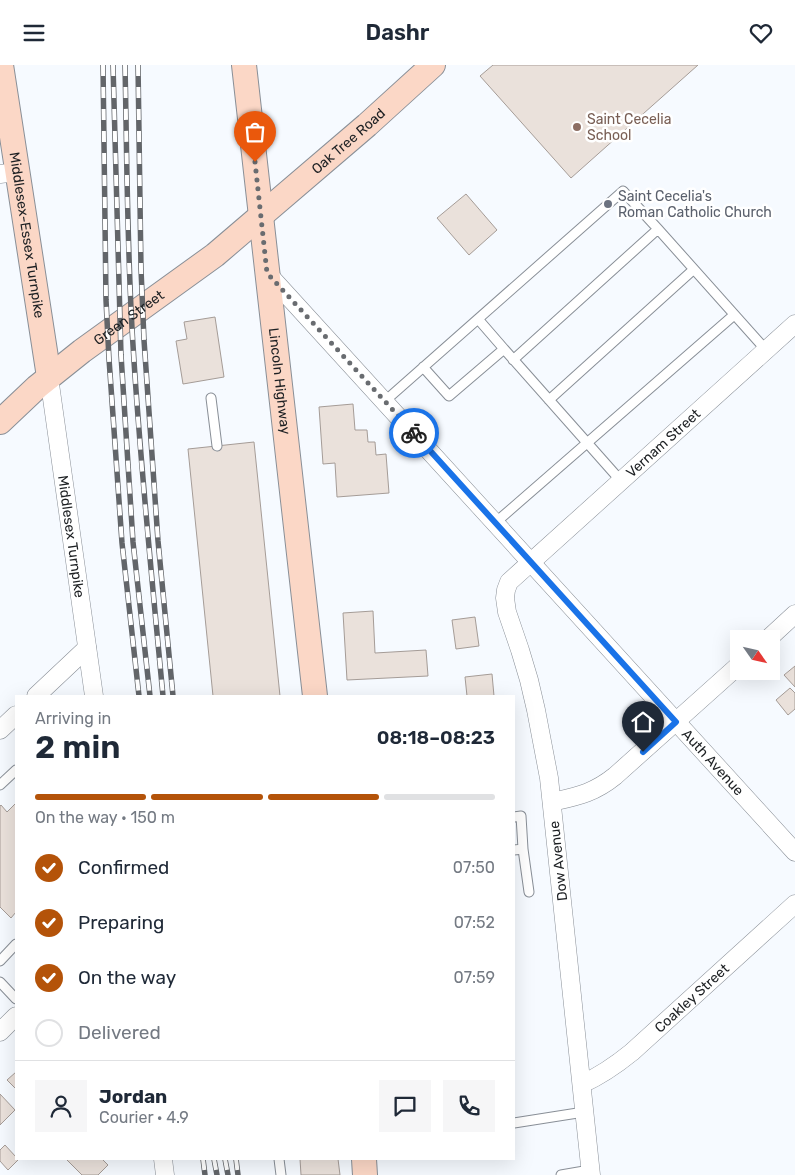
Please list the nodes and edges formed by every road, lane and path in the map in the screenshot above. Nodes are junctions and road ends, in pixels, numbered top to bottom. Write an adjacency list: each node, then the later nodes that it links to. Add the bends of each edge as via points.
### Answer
1 (1, 65): 4 (street, Middlesex-Essex Turnpike)
2 (244, 65): 5 (street, Lincoln Highway)
3 (433, 65): 5 (street, Oak Tree Road)
4 (8, 173): 16 (street, Middlesex-Essex Turnpike)
5 (261, 216): 8 (street, Lincoln Highway); 16 (street, Green Street, via 215,255)
6 (658, 229): 7 (lane); 10 (lane, via 623,191); 14 (lane)
7 (693, 270): 9 (lane); 18 (lane)
8 (267, 273): 19 (street, Auth Avenue); 32 (street, Lincoln Highway)
9 (734, 315): 13 (lane); 21 (lane)
10 (478, 319): 12 (lane); 15 (lane)
11 (795, 324): 13 (street, Vernam Street)
12 (504, 349): 14 (lane); 15 (lane, via 449,396)
13 (766, 350): 23 (street, Vernam Street)
14 (513, 360): 18 (lane)
15 (423, 367): 19 (lane)
16 (48, 377): 20 (street, Green Street); 28 (street, Middlesex Turnpike)
17 (211, 398): 22 (lane)
18 (549, 400): 21 (lane)
19 (385, 401): 24 (street, Auth Avenue)
20 (0, 422)
21 (587, 443): 23 (lane); 24 (lane)
22 (216, 446)
23 (621, 481): 25 (street, Vernam Street)
24 (495, 523): 25 (street, Auth Avenue)
25 (531, 562): 34 (street, Auth Avenue); 38 (street, Dow Avenue, via 509,582 505,597 535,703)
26 (795, 614): 27 (street)
27 (778, 630)
28 (87, 647): 30 (street); 31 (street, Middlesex Turnpike)
29 (730, 673): 34 (street)
30 (37, 695)
31 (94, 695)
32 (315, 695)
33 (15, 716): 35 (street)
34 (676, 722): 38 (street, via 603,786); 42 (street, Auth Avenue)
35 (0, 730)
36 (15, 771): 37 (lane)
37 (0, 785)
38 (552, 802): 51 (street, Dow Avenue)
39 (515, 817): 40 (lane, via 521,817)
40 (524, 849): 41 (lane); 43 (lane)
41 (515, 850)
42 (795, 853)
43 (528, 891)
44 (795, 904): 51 (street, Coakley Street, via 625,1057 608,1071)
45 (15, 945): 46 (lane)
46 (0, 961)
47 (0, 982): 48 (lane)
48 (15, 998)
49 (15, 1017): 50 (street)
50 (0, 1032)
51 (582, 1084): 52 (street, Dow Avenue)
52 (584, 1112): 53 (lane); 56 (street, Dow Avenue)
53 (515, 1123)
54 (279, 1160): 57 (lane)
55 (364, 1160): 58 (street)
56 (590, 1173): 59 (lane)
57 (281, 1175)
58 (366, 1175)
59 (561, 1175)

